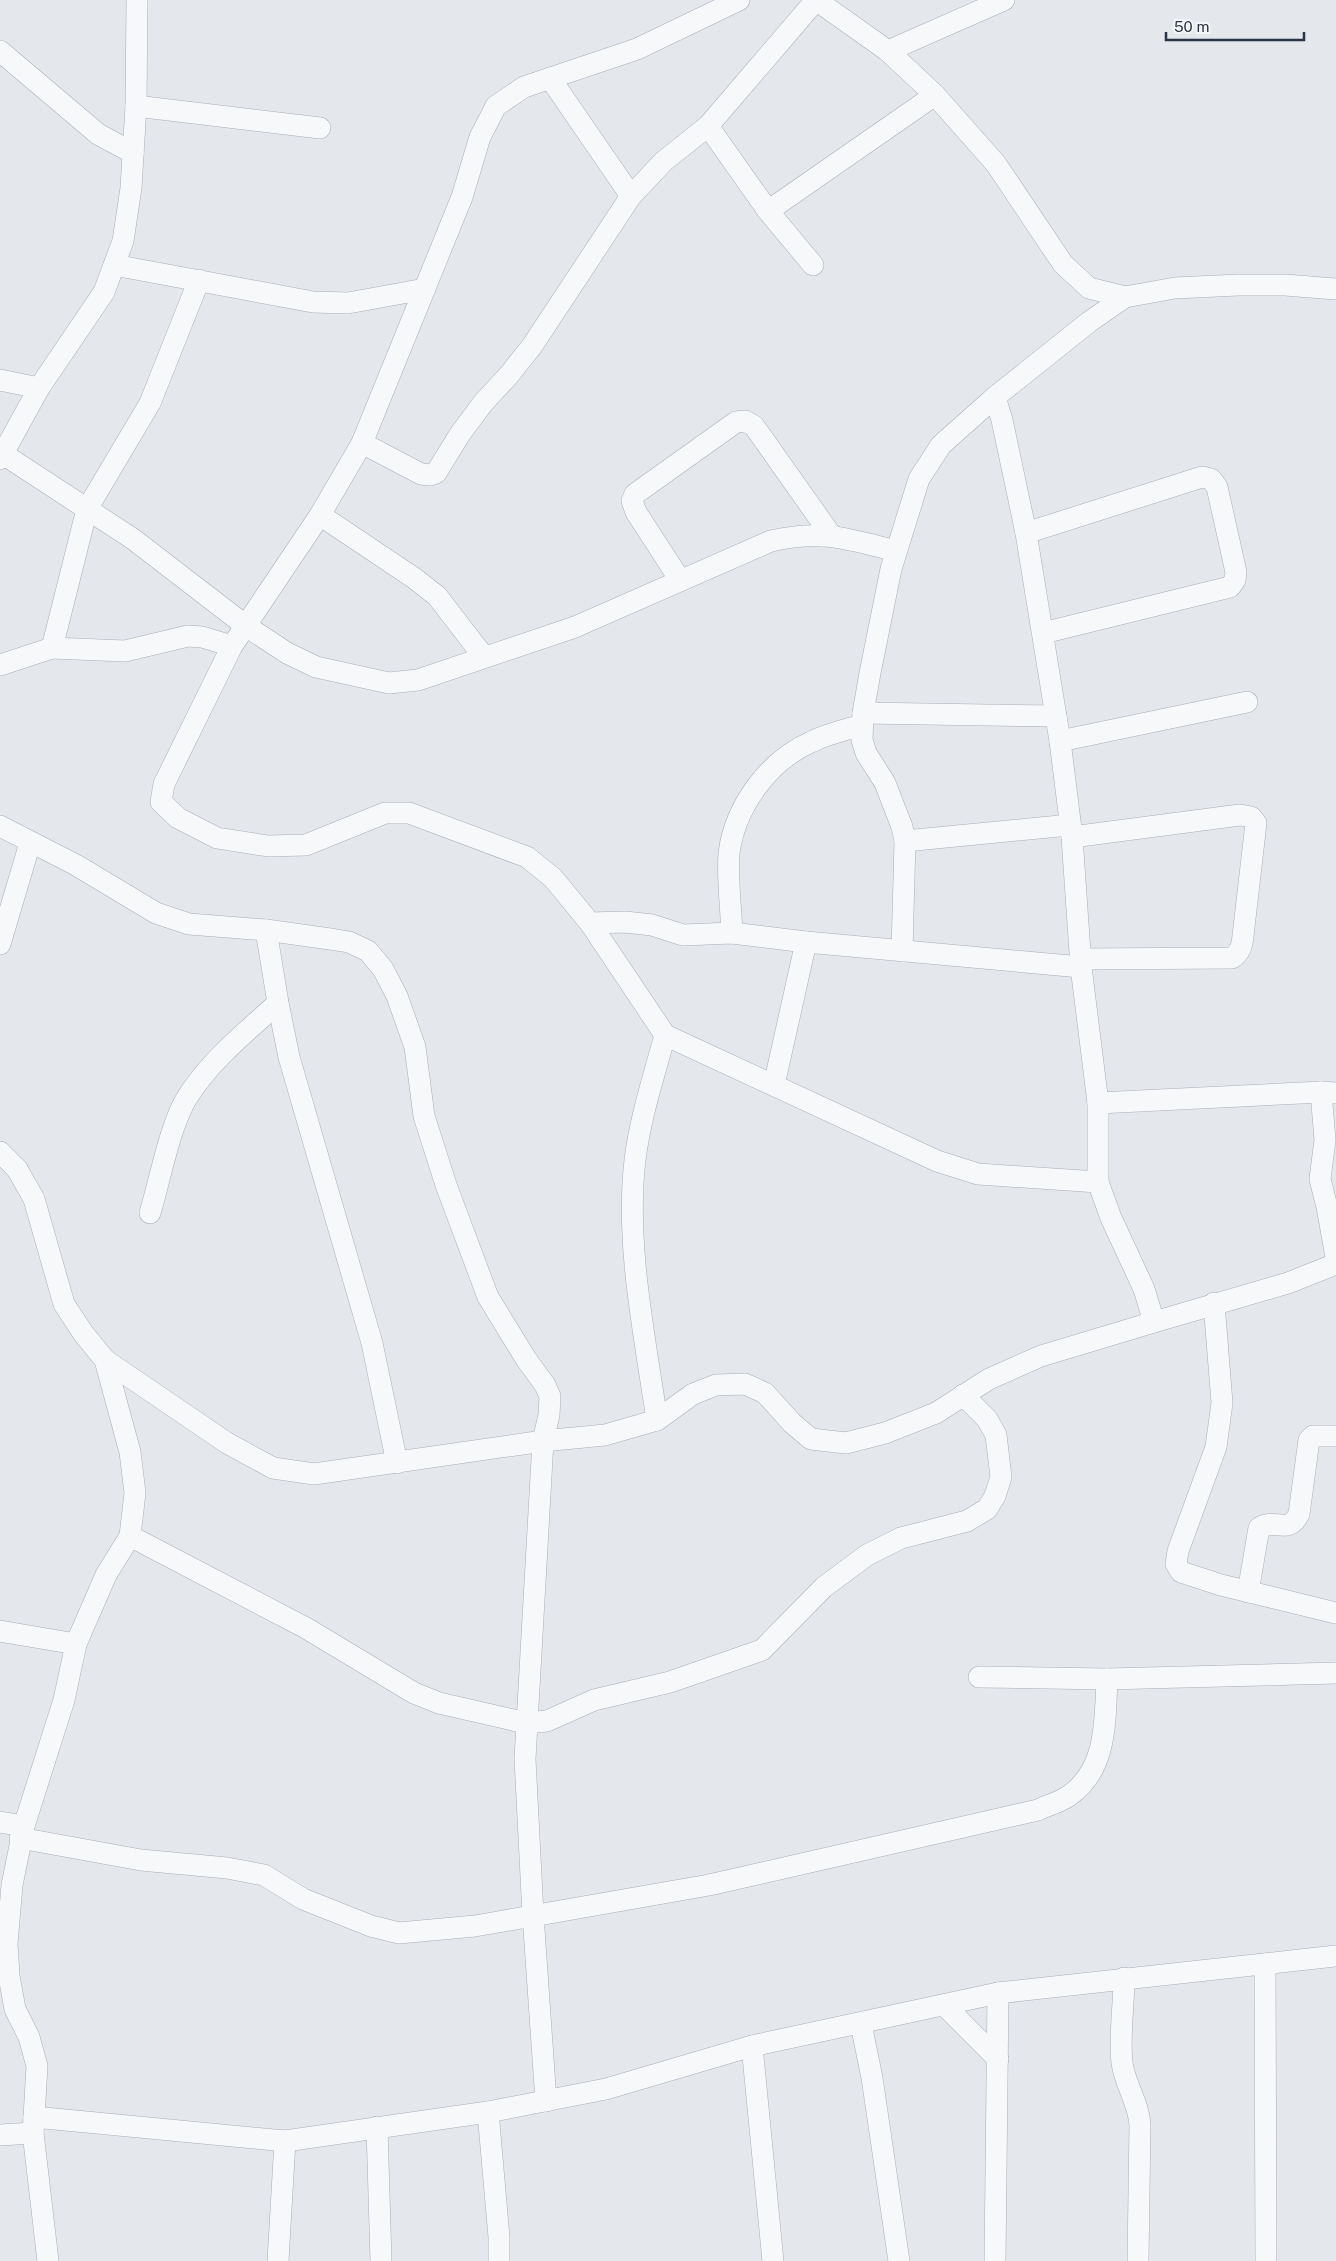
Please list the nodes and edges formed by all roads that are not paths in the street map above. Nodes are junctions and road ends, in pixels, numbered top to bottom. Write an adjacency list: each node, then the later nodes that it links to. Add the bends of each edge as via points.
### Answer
1 (137, 0): 9 (street)
2 (739, 0): 7 (street, via 637,49)
3 (816, 0): 6 (street); 10 (street)
4 (1004, 0): 6 (street)
5 (0, 51): 12 (street, via 98,134)
6 (888, 51): 8 (street)
7 (550, 78): 13 (street); 18 (street, via 524,87 496,106 480,137 462,197)
8 (935, 95): 14 (street); 20 (street, via 996,164 1063,264 1089,288)
9 (136, 106): 11 (street); 12 (street)
10 (708, 126): 13 (street, via 664,161); 14 (street)
11 (320, 128)
12 (133, 153): 15 (street, via 123,242)
13 (631, 196): 24 (street, via 532,346 483,403 436,473 421,474)
14 (768, 211): 16 (street)
15 (114, 264): 17 (street); 22 (street, via 104,292)
16 (813, 265)
17 (199, 280): 18 (street, via 313,302 348,303); 26 (street, via 150,403)
18 (424, 289): 24 (street)
19 (1336, 289): 20 (street, via 1238,285 1175,288)
20 (1124, 297): 23 (street)
21 (0, 380): 22 (street)
22 (39, 388): 25 (street)
23 (995, 397): 28 (street); 30 (street, via 941,445 919,479)
24 (362, 443): 27 (street)
25 (1, 456): 26 (street)
26 (87, 509): 32 (street, via 133,539); 35 (street)
27 (320, 515): 32 (street); 36 (street, via 437,596)
28 (1026, 533): 33 (street); 33 (street, via 1202,477 1211,479 1217,487 1236,572 1230,587)
29 (831, 535): 30 (street); 31 (street, via 795,535 771,541); 31 (street, via 754,426 745,421 736,422 635,494 632,501)
30 (896, 552): 40 (street)
31 (680, 580): 36 (street, via 575,627)
32 (246, 626): 34 (street); 36 (street, via 287,653 316,667 389,683 418,680)
33 (1044, 633): 39 (street)
34 (232, 646): 35 (street, via 188,636 125,651); 46 (street, via 164,784 161,802 178,818 217,838 268,846 306,845 385,813 409,813 527,857 554,878)
35 (52, 648): 37 (street)
36 (484, 657)
37 (0, 666)
38 (1247, 702): 41 (street)
39 (1056, 716): 40 (street); 41 (street)
40 (862, 719): 44 (street, via 866,753 885,783); 48 (street, via 809,742 778,766 750,795 736,822 729,854)
41 (1060, 741): 43 (street)
42 (0, 826): 45 (street)
43 (1071, 831): 44 (street); 52 (street); 52 (street, via 1240,815 1251,817 1256,823 1243,936 1238,954 1232,958)
44 (905, 841): 51 (street)
45 (30, 843): 47 (street, via 76,865 156,913 189,924); 50 (street)
46 (590, 923): 48 (street, via 652,925 683,935); 54 (street)
47 (266, 930): 53 (street); 69 (street, via 349,942 368,951 383,969 397,996 415,1047 424,1116 488,1298 550,1396)
48 (732, 933): 49 (street)
49 (806, 942): 51 (street); 55 (street)
50 (0, 944)
51 (902, 951): 52 (street)
52 (1080, 963): 57 (street)
53 (278, 1003): 60 (street, via 208,1069 187,1097); 70 (street, via 292,1066 372,1343)
54 (665, 1035): 55 (street); 67 (street, via 639,1131 633,1221)
55 (774, 1085): 59 (street, via 937,1161 978,1174)
56 (1328, 1093): 57 (street); 61 (street, via 1320,1179)
57 (1098, 1104): 59 (street)
58 (0, 1152): 65 (street, via 17,1170 34,1199 64,1304 82,1333)
59 (1098, 1182): 64 (street, via 1144,1289)
60 (150, 1213)
61 (1336, 1257)
62 (1336, 1264): 63 (street, via 1288,1284)
63 (1214, 1303): 64 (street); 72 (street, via 1222,1403 1216,1446 1176,1564 1181,1572)
64 (1154, 1322): 66 (street, via 1041,1356 990,1379)
65 (105, 1360): 70 (street, via 227,1443 273,1468 314,1474); 71 (street, via 130,1452 135,1492)
66 (963, 1396): 67 (street, via 936,1413 885,1433 846,1443 811,1439 765,1393 745,1384 716,1385 694,1394); 79 (street, via 987,1419 996,1435 1001,1477 987,1509 967,1521 901,1538 867,1555 824,1587 762,1650 670,1682 594,1700 547,1721)
67 (657, 1420): 69 (street, via 605,1435)
68 (1336, 1436): 72 (street, via 1313,1436 1308,1440 1299,1514 1289,1526 1263,1525 1259,1528)
69 (543, 1441): 70 (street); 79 (street)
70 (397, 1463)
71 (130, 1536): 75 (street, via 106,1575); 79 (street, via 306,1628 414,1693 438,1703)
72 (1248, 1592): 73 (street)
73 (1336, 1613)
74 (0, 1631): 75 (street)
75 (76, 1644): 81 (street, via 64,1700)
76 (1336, 1673): 78 (street)
77 (979, 1677): 78 (street)
78 (1107, 1679): 82 (street, via 1101,1754 1085,1782 1069,1796 1038,1810 709,1885)
79 (526, 1723): 82 (street)
80 (0, 1822): 81 (street)
81 (22, 1832): 82 (street, via 141,1860 227,1868 264,1876 303,1899 371,1926 398,1933 474,1926); 93 (street, via 12,1885 7,1944 16,2009 30,2038 37,2066)
82 (532, 1915): 91 (street)
83 (1336, 1956): 84 (street)
84 (1265, 1964): 85 (street); 105 (street)
85 (1124, 1978): 86 (street); 104 (street, via 1122,2062 1140,2125)
86 (998, 1993): 87 (street); 90 (street)
87 (945, 2006): 88 (street); 90 (street)
88 (861, 2024): 89 (street); 102 (street, via 882,2137)
89 (752, 2046): 91 (street, via 606,2088); 101 (street)
90 (998, 2059): 103 (street)
91 (546, 2101): 92 (street)
92 (488, 2112): 94 (street); 100 (street)
93 (34, 2125): 95 (street); 96 (street); 97 (street)
94 (377, 2127): 96 (street); 99 (street)
95 (0, 2135)
96 (285, 2142): 98 (street)
97 (48, 2261)
98 (278, 2261)
99 (381, 2261)
100 (499, 2261)
101 (774, 2261)
102 (899, 2261)
103 (994, 2261)
104 (1138, 2261)
105 (1266, 2261)

